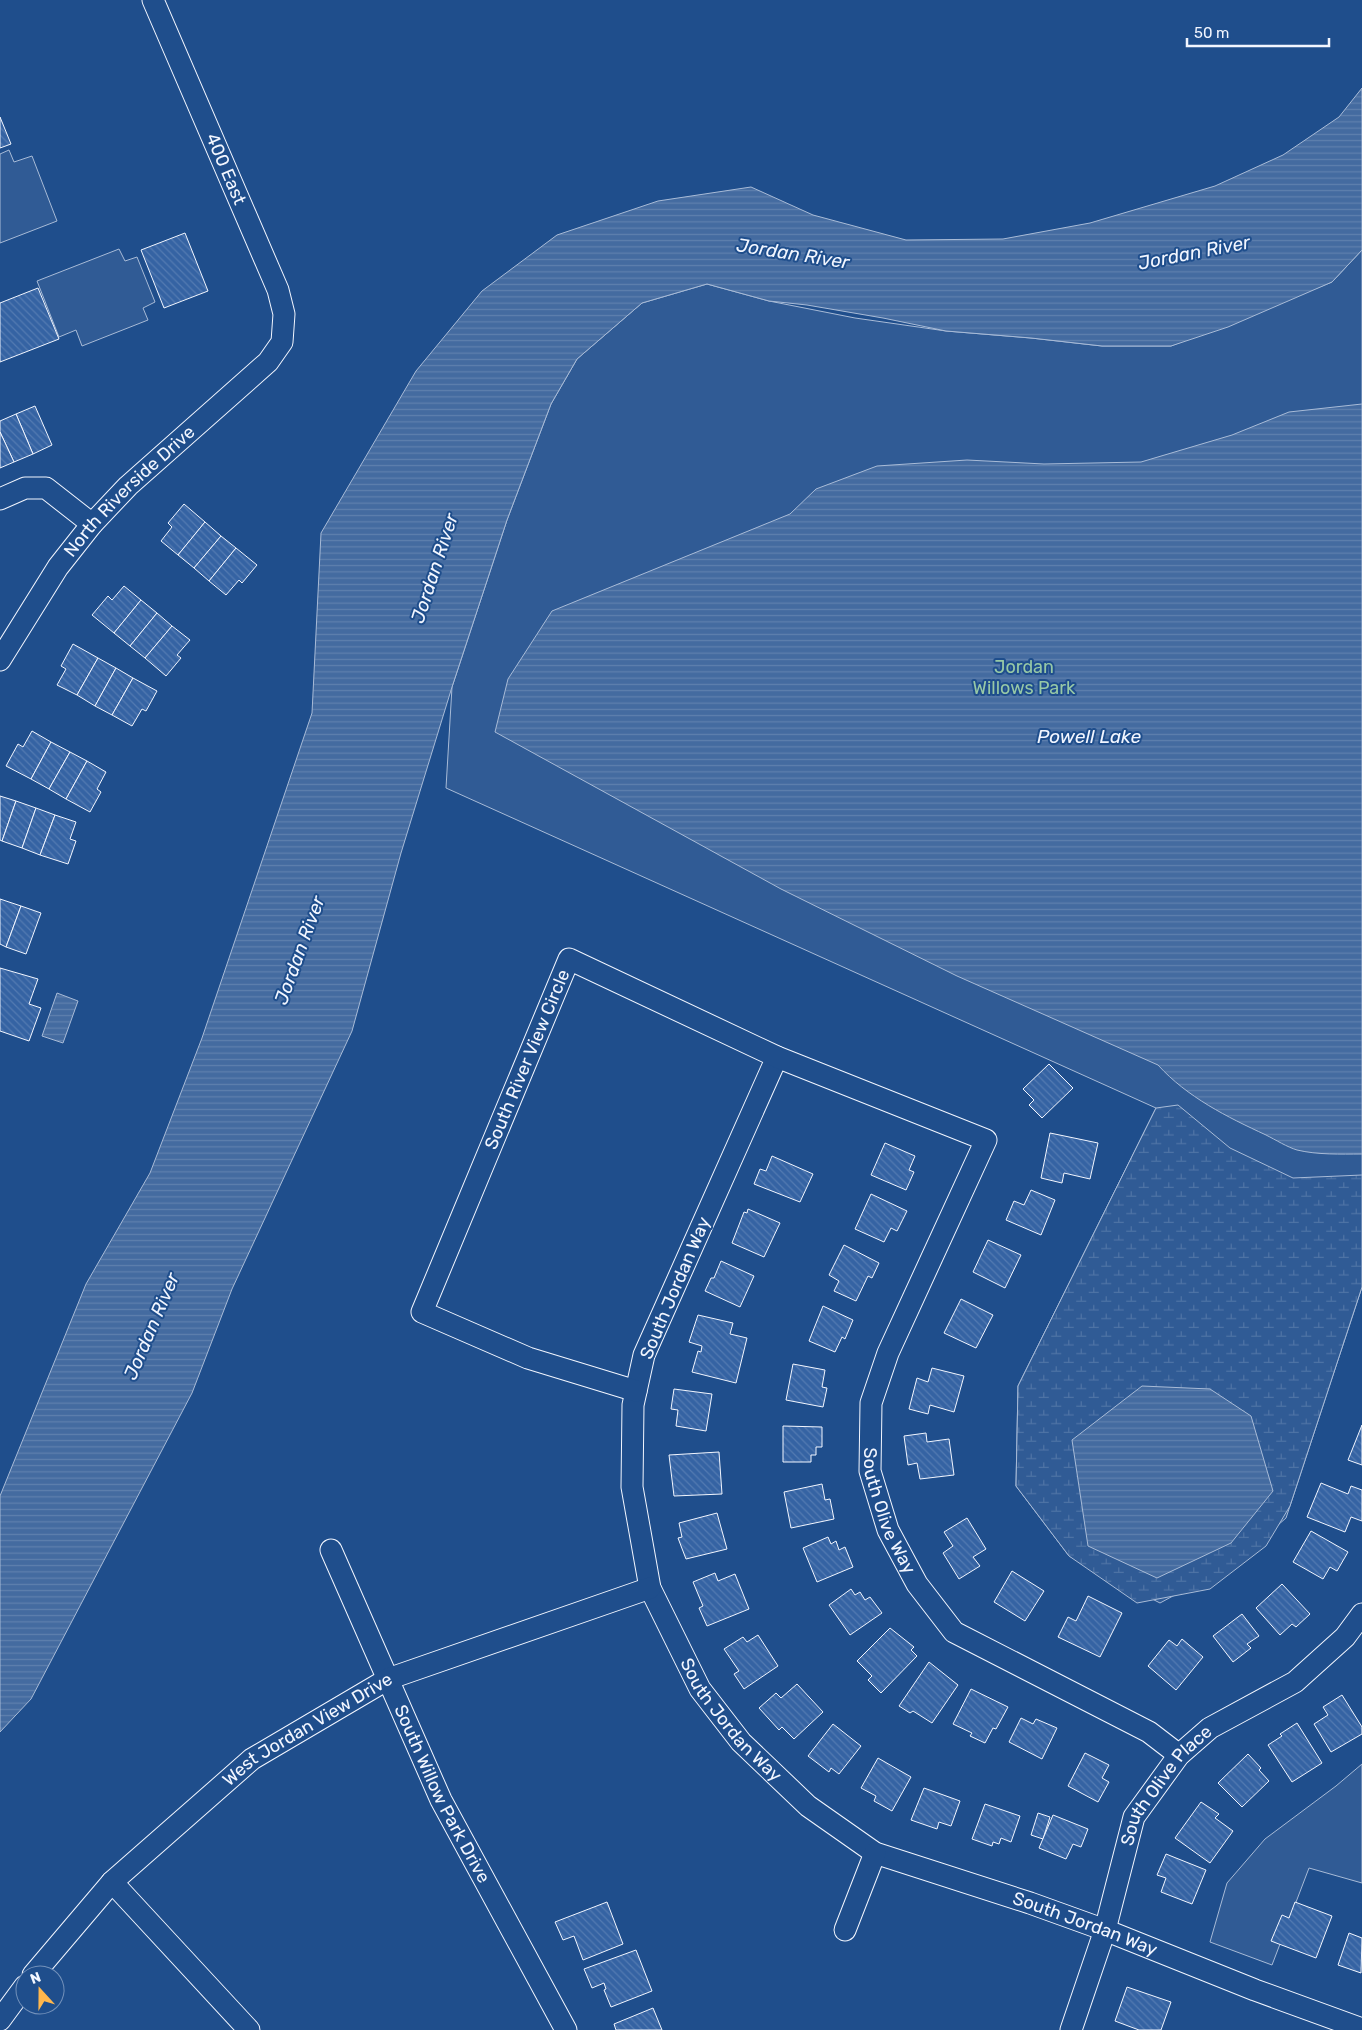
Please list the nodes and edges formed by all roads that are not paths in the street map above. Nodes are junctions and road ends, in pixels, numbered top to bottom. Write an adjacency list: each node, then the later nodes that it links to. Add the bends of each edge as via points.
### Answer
1 (153, 0): 2 (street, 400 East, via 278,290 284,314)
2 (282, 342): 4 (street, North Riverside Drive, via 268,362 128,486)
3 (0, 498): 4 (street, via 25,488 46,488)
4 (92, 524): 5 (street, North Riverside Drive, via 58,567)
5 (0, 660)
6 (777, 1057): 7 (street, South River View Circle); 8 (street, South Jordan Way, via 644,1355); 8 (street, South River View Circle, via 569,959 422,1312 528,1358)
7 (986, 1140): 13 (street, South Olive Way, via 888,1353 871,1402 870,1471 888,1530 917,1584 954,1632 1149,1732)
8 (636, 1391): 10 (street, South Jordan Way, via 632,1487)
9 (331, 1550): 12 (street, South Willow Park Drive)
10 (650, 1588): 12 (street, West Jordan View Drive); 14 (street, South Jordan Way, via 700,1689 741,1742 808,1806)
11 (1362, 1614): 13 (street, South Olive Place, via 1344,1637 1294,1682 1210,1728)
12 (388, 1680): 15 (street, West Jordan View Drive, via 252,1759); 23 (street, South Willow Park Drive, via 441,1800)
13 (1179, 1755): 17 (street, South Olive Place, via 1134,1817)
14 (875, 1853): 16 (street); 17 (street, South Jordan Way)
15 (112, 1882): 18 (street, West Jordan View Drive); 22 (street)
16 (845, 1930)
17 (1105, 1930): 21 (street, South Jordan Way); 24 (street, South Olive Place)
18 (41, 1965)
19 (15, 2000): 20 (street)
20 (0, 2020)
21 (1362, 2029)
22 (250, 2030)
23 (566, 2030)
24 (1071, 2030)

